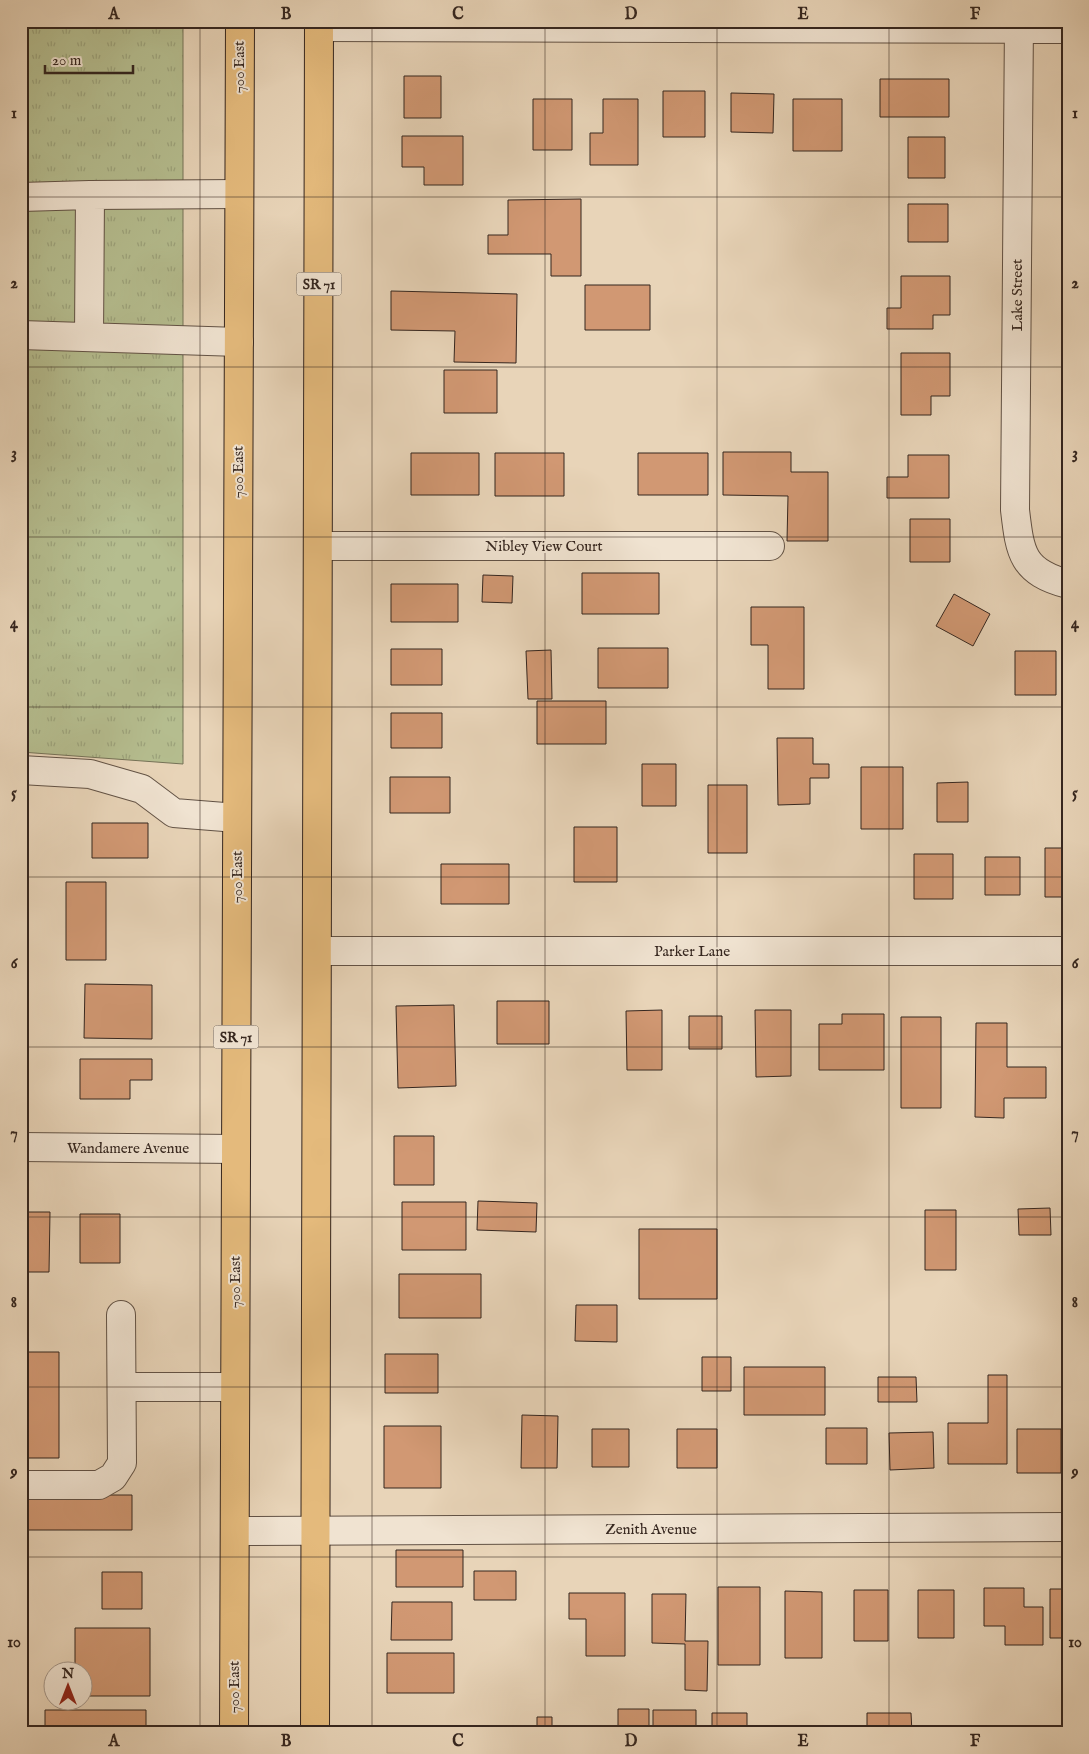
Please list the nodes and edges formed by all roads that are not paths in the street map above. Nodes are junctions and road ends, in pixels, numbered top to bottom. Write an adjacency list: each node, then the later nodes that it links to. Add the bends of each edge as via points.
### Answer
1 (240, 21): 5 (main road, 700 East / SR 71)
2 (319, 24): 3 (street); 11 (main road, SR 71)
3 (1019, 25): 4 (street); 13 (street, Lake Street, via 1016,510 1019,546 1030,566 1050,580)
4 (1068, 29)
5 (239, 194): 6 (street); 10 (main road, 700 East / SR 71)
6 (90, 196): 7 (street); 9 (street)
7 (21, 197)
8 (21, 335): 9 (street)
9 (89, 337): 10 (street)
10 (239, 342): 15 (main road, 700 East / SR 71)
11 (318, 546): 12 (street, Nibley View Court); 17 (main road, SR 71)
12 (770, 546)
13 (1068, 584)
14 (21, 770): 15 (street, via 90,774 142,789 174,813)
15 (237, 818): 19 (main road, 700 East / SR 71)
16 (1068, 951): 17 (street, Parker Lane)
17 (317, 952): 26 (main road, SR 71)
18 (21, 1148): 19 (street, Wandamere Avenue)
19 (236, 1149): 22 (main road, 700 East / SR 71)
20 (121, 1315): 21 (street)
21 (122, 1387): 22 (street); 23 (street, via 122,1463 114,1477 99,1484)
22 (235, 1387): 25 (main road, 700 East / SR 71)
23 (21, 1484)
24 (1068, 1527): 26 (street, Zenith Avenue)
25 (235, 1531): 26 (street, Zenith Avenue); 27 (main road, 700 East / SR 71)
26 (315, 1531): 28 (main road, SR 71)
27 (234, 1733)
28 (315, 1733)

